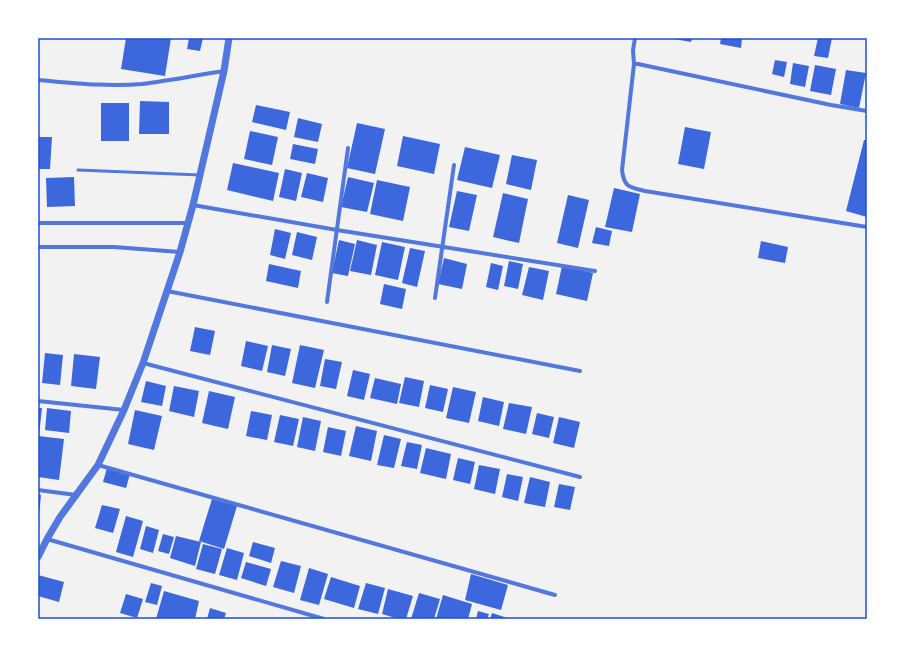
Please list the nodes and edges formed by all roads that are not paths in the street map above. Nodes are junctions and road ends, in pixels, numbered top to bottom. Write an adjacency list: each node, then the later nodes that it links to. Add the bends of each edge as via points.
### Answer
1 (229, 38): 4 (street)
2 (635, 38): 3 (street)
3 (634, 64): 6 (street); 14 (street, via 622,170 623,180 630,188)
4 (224, 71): 5 (street, via 122,85); 10 (street)
5 (38, 80)
6 (867, 111)
7 (348, 148): 15 (street)
8 (454, 165): 16 (street)
9 (78, 170): 10 (lane)
10 (200, 175): 11 (street)
11 (193, 205): 13 (street); 15 (street)
12 (38, 223): 13 (street)
13 (188, 224): 18 (street)
14 (867, 227)
15 (337, 230): 16 (street); 22 (street)
16 (442, 246): 19 (street); 21 (street)
17 (38, 247): 18 (street, via 114,247)
18 (180, 252): 20 (street)
19 (595, 271)
20 (167, 291): 23 (street); 24 (street)
21 (435, 298)
22 (327, 302)
23 (143, 363): 26 (street); 28 (street)
24 (580, 370)
25 (38, 401): 26 (street)
26 (124, 410): 27 (street)
27 (98, 465): 30 (street); 33 (street)
28 (580, 477)
29 (38, 490): 30 (street)
30 (76, 495): 31 (street)
31 (46, 539): 32 (street); 34 (street)
32 (38, 557)
33 (555, 595)
34 (324, 619)

